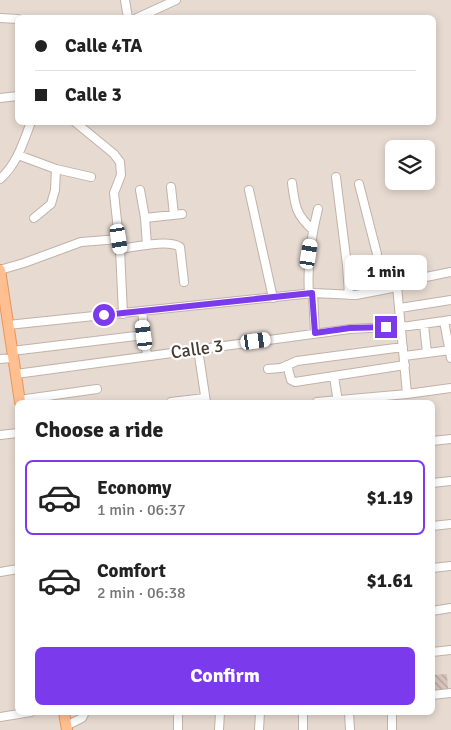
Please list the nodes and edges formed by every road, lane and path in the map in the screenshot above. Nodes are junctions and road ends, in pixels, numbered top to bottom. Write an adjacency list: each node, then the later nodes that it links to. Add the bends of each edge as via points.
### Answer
1 (125, 0): 4 (street)
2 (176, 0): 3 (street)
3 (155, 14)
4 (128, 15)
5 (0, 18): 6 (street)
6 (15, 19)
7 (15, 96): 8 (street)
8 (0, 98)
9 (31, 125): 11 (street)
10 (79, 125): 25 (street, via 120,162 121,176 114,193)
11 (18, 155): 12 (street); 15 (street, via 10,170)
12 (56, 169): 13 (street); 22 (street, via 55,190 50,204)
13 (91, 177)
14 (336, 177): 35 (street)
15 (0, 179)
16 (292, 183): 24 (street, via 297,211)
17 (359, 184): 33 (street, via 377,254 374,274)
18 (171, 187): 23 (street, via 178,215)
19 (140, 190): 23 (street)
20 (249, 190): 36 (street)
21 (318, 209): 24 (street)
22 (34, 218)
23 (145, 218): 26 (street)
24 (313, 230): 34 (street, via 308,276)
25 (119, 239): 27 (street); 28 (street, via 81,242)
26 (147, 246): 27 (street); 30 (street, via 176,244 180,247)
27 (120, 249): 40 (street)
28 (0, 270): 31 (main road)
29 (451, 272): 32 (street)
30 (184, 282)
31 (1, 284): 43 (main road)
32 (397, 286): 33 (street); 38 (street)
33 (377, 291): 35 (street)
34 (311, 293): 35 (street); 36 (street); 45 (street)
35 (349, 295)
36 (273, 298): 39 (street)
37 (451, 300): 38 (street)
38 (400, 308): 44 (street)
39 (142, 311): 40 (street); 46 (street)
40 (123, 314): 43 (street)
41 (448, 321): 42 (street, Calle 3); 49 (street)
42 (424, 324): 44 (street, Calle 3); 50 (street)
43 (8, 325): 51 (main road)
44 (405, 326): 45 (street, Calle 3); 47 (street)
45 (315, 333): 48 (street, Calle 3)
46 (144, 335): 51 (street); 52 (street)
47 (403, 346): 53 (street); 55 (street)
48 (198, 349): 52 (street, Calle 3); 65 (street)
49 (450, 352): 50 (street)
50 (427, 353): 53 (street)
51 (12, 354): 54 (street); 58 (main road)
52 (147, 356): 58 (street, Calle 3)
53 (404, 356): 56 (street)
54 (0, 360)
55 (287, 365): 57 (street); 59 (street, via 293,382)
56 (405, 365): 59 (street); 62 (street)
57 (268, 369)
58 (16, 374): 63 (main road)
59 (334, 377): 66 (street)
60 (451, 388): 62 (street)
61 (97, 389): 64 (street)
62 (407, 394): 67 (street)
63 (20, 400)
64 (26, 400)
65 (206, 400)
66 (338, 400)
67 (348, 400)
68 (15, 433): 69 (street)
69 (0, 435)
70 (451, 440): 71 (street)
71 (435, 441)
72 (451, 481): 73 (street)
73 (435, 483)
74 (451, 524): 75 (street)
75 (435, 526)
76 (451, 566): 77 (street)
77 (435, 568)
78 (15, 570): 79 (street)
79 (0, 572)
80 (451, 608): 81 (street)
81 (435, 611)
82 (451, 650): 83 (street)
83 (435, 652)
84 (451, 693): 85 (street)
85 (435, 695)
86 (15, 715): 95 (street)
87 (64, 715): 96 (main road)
88 (84, 715): 96 (street)
89 (178, 715): 97 (street)
90 (220, 715): 98 (street)
91 (260, 715): 99 (street)
92 (303, 715): 100 (street)
93 (349, 715): 101 (street)
94 (392, 715): 102 (street)
95 (0, 717)
96 (66, 728)
97 (178, 730)
98 (219, 730)
99 (259, 730)
100 (303, 730)
101 (350, 730)
102 (392, 730)

